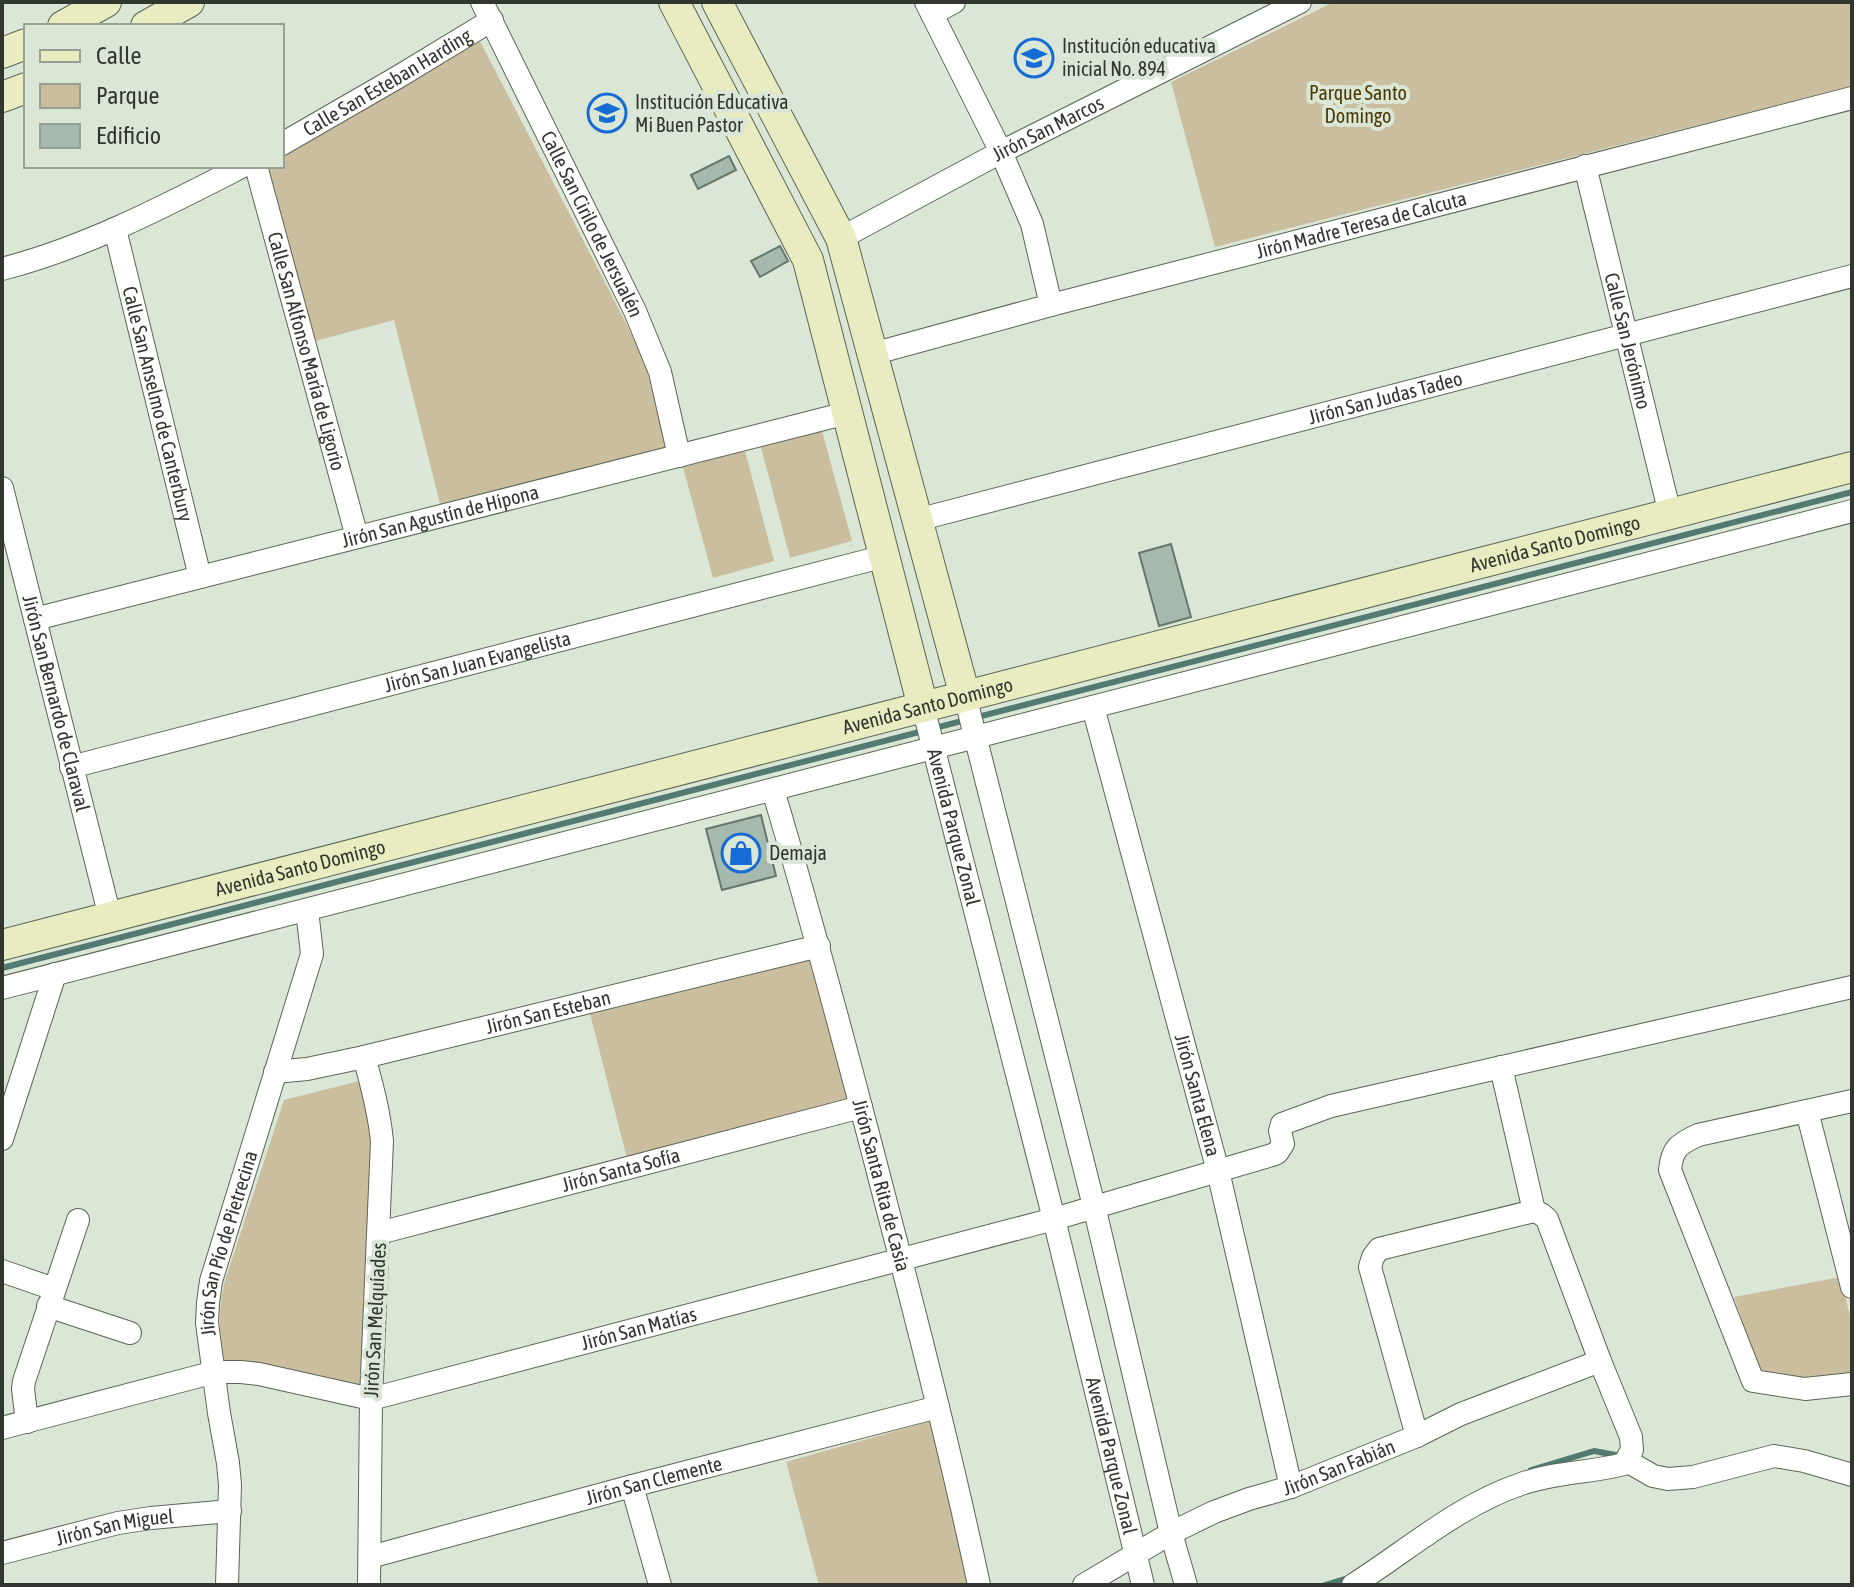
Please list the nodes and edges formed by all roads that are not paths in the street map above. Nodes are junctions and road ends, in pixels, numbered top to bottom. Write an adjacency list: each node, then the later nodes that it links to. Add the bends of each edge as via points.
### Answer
1 (106, 2): 9 (main road)
2 (189, 2): 10 (main road)
3 (674, 2): 26 (main road, Avenida Parque Zonal, via 808,260)
4 (717, 2): 20 (main road, Avenida Parque Zonal)
5 (954, 2): 7 (street)
6 (1300, 2): 15 (street, Jirón San Marcos)
7 (929, 8): 15 (street)
8 (487, 11): 14 (street, Calle San Esteban Harding); 27 (street, Calle San Cirilo de Jersualén, via 650,346)
9 (67, 24)
10 (150, 24)
11 (24, 45): 12 (main road)
12 (2, 53)
13 (1852, 98): 16 (street, Jirón Madre Teresa de Calcuta)
14 (284, 143)
15 (1001, 152): 20 (street, Jirón San Marcos); 23 (street, via 1032,224)
16 (1585, 166): 23 (street, Jirón Madre Teresa de Calcuta); 24 (street, Calle San Jerónimo)
17 (239, 168): 19 (street)
18 (257, 168): 33 (street, Calle San Alfonso María de Ligorio)
19 (115, 229): 21 (street); 35 (street, Calle San Anselmo de Canterbury)
20 (841, 238): 25 (main road, Avenida Parque Zonal)
21 (2, 269)
22 (1852, 276): 24 (street, Jirón San Judas Tadeo)
23 (1051, 305): 25 (street, Jirón Madre Teresa de Calcuta)
24 (1627, 335): 31 (street, Calle San Jerónimo); 32 (street, Jirón San Judas Tadeo)
25 (872, 354): 32 (main road, Avenida Parque Zonal)
26 (847, 413): 27 (street, Jirón San Agustín de Hipona); 34 (main road, Avenida Parque Zonal)
27 (679, 456): 33 (street, Jirón San Agustín de Hipona)
28 (1852, 467): 31 (main road, Avenida Santo Domingo)
29 (2, 488): 36 (street, Jirón San Bernardo de Claraval)
30 (1852, 511): 39 (street, Avenida Santo Domingo)
31 (1670, 514): 37 (main road, Avenida Santo Domingo)
32 (917, 520): 37 (main road, Avenida Parque Zonal)
33 (357, 537): 35 (street, Jirón San Agustín de Hipona)
34 (885, 556): 38 (main road, Avenida Parque Zonal); 42 (street, Jirón San Juan Evangelista)
35 (200, 577): 36 (street, Jirón San Agustín de Hipona)
36 (35, 619): 42 (street, Jirón San Bernardo de Claraval)
37 (965, 696): 38 (main road, Avenida Santo Domingo); 40 (street, Avenida Parque Zonal)
38 (923, 707): 41 (street, Avenida Parque Zonal); 45 (main road, Avenida Santo Domingo)
39 (1093, 707): 40 (street, Avenida Santo Domingo); 58 (street, Jirón Santa Elena)
40 (976, 737): 41 (street, Avenida Santo Domingo); 59 (street, Avenida Parque Zonal)
41 (934, 748): 43 (street, Avenida Santo Domingo); 61 (street, Avenida Parque Zonal)
42 (71, 767): 45 (street, Jirón San Bernardo de Claraval)
43 (773, 790): 44 (street, Avenida Santo Domingo); 47 (street, Jirón Santa Rita de Casia)
44 (307, 910): 48 (street, Avenida Santo Domingo); 53 (street, Jirón San Pío de Pietrecina, via 312,954)
45 (110, 917): 46 (main road, Avenida Santo Domingo)
46 (2, 945)
47 (819, 946): 51 (street, Jirón San Esteban); 55 (street, Jirón Santa Rita de Casia)
48 (55, 974): 50 (street, Avenida Santo Domingo); 57 (street)
49 (1852, 987): 52 (street)
50 (2, 988)
51 (364, 1057): 53 (street, Jirón San Esteban); 63 (street, Jirón San Melquíades, via 382,1141)
52 (1501, 1067): 58 (street, Jirón San Matías, via 1298,1117 1282,1124 1281,1149); 60 (street)
53 (275, 1072): 70 (street, Jirón San Pío de Pietrecina, via 211,1281 207,1323)
54 (1852, 1101): 56 (street)
55 (861, 1107): 63 (street, Jirón Santa Sofía); 64 (street, Jirón Santa Rita de Casia)
56 (1807, 1111): 66 (street); 71 (street, via 1698,1135 1681,1143 1671,1156 1670,1170 1753,1381 1805,1389)
57 (2, 1139)
58 (1218, 1171): 59 (street, Jirón San Matías); 82 (street, Jirón Santa Elena)
59 (1094, 1206): 61 (street, Jirón San Matías); 84 (street, Avenida Parque Zonal)
60 (1534, 1211): 69 (street, via 1547,1219); 78 (street, via 1379,1249 1373,1257 1370,1267)
61 (1054, 1219): 64 (street, Jirón San Matías); 86 (street, Avenida Parque Zonal)
62 (78, 1220): 67 (street)
63 (379, 1233): 74 (street, Jirón San Melquíades)
64 (901, 1259): 74 (street, Jirón San Matías); 75 (street, Jirón Santa Rita de Casia)
65 (2, 1271): 67 (street)
66 (1852, 1287)
67 (51, 1297): 68 (street); 73 (street, via 24,1381)
68 (130, 1333)
69 (1600, 1361): 78 (street, Jirón San Fabián); 79 (street, via 1631,1437)
70 (215, 1372): 74 (street, Jirón San Matías, via 259,1374); 76 (street, Jirón San Matías); 83 (street, Jirón San Pío de Pietrecina)
71 (1852, 1384)
72 (2, 1391): 73 (street)
73 (24, 1398): 76 (street)
74 (371, 1399): 87 (street, Jirón San Melquíades)
75 (938, 1407): 81 (street, Jirón San Clemente); 91 (street, Jirón Santa Rita de Casia)
76 (27, 1422): 77 (street, Jirón San Matías)
77 (2, 1428)
78 (1417, 1436): 82 (street, Jirón San Fabián)
79 (1627, 1461): 80 (street, via 1668,1479 1774,1456); 95 (street, via 1535,1479 1495,1495)
80 (1852, 1475)
81 (632, 1486): 87 (street, Jirón San Clemente); 90 (street)
82 (1291, 1487): 84 (street, Jirón San Fabián)
83 (230, 1511): 85 (street, Jirón San Miguel, via 118,1523); 88 (street, Jirón San Pío de Pietrecina)
84 (1171, 1533): 86 (street, Jirón San Fabián); 94 (street, Avenida Parque Zonal)
85 (2, 1553)
86 (1135, 1554): 92 (street, Jirón San Fabián); 93 (street, Avenida Parque Zonal)
87 (370, 1557): 89 (street, Jirón San Melquíades)
88 (227, 1585)
89 (369, 1585)
90 (660, 1585)
91 (979, 1585)
92 (1084, 1585)
93 (1143, 1585)
94 (1186, 1585)
95 (1353, 1585)

